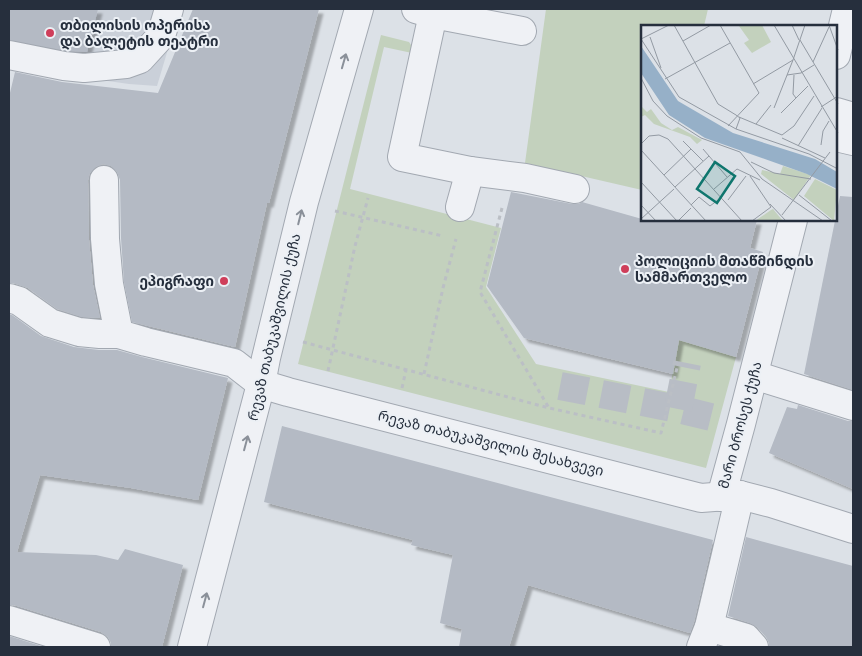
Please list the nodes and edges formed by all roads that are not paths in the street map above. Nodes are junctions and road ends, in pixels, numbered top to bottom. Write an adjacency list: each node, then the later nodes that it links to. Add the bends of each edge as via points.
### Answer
1 (168, 9): 7 (street, via 161,36 140,59 126,64 84,68)
2 (359, 9): 20 (street, რევაზ თაბუკაშვილის ქუჩა, one-way to 2, via 304,202)
3 (847, 9): 6 (street)
4 (425, 11): 5 (street); 12 (street, via 402,157)
5 (522, 31)
6 (837, 51)
7 (9, 55)
8 (837, 112): 9 (street)
9 (853, 117)
10 (837, 137): 11 (street)
11 (853, 141)
12 (470, 171): 14 (street); 15 (street)
13 (104, 180): 18 (street, via 109,284)
14 (575, 189)
15 (460, 207)
16 (794, 221): 19 (street, მარი ბროსეს ქუჩა)
17 (9, 298): 18 (street, via 19,300 50,323 80,332)
18 (119, 334): 20 (street, via 234,363)
19 (754, 375): 21 (street); 22 (street, მარი ბროსეს ქუჩა, via 730,421)
20 (262, 384): 22 (street, რევაზ თაბუკაშვილის შესახვევი, via 701,498); 27 (street, რევაზ თაბუკაშვილის ქუჩა, one-way to 20)
21 (853, 406)
22 (730, 496): 23 (street, მარი ბროსეს ქუჩა, via 771,503); 25 (street)
23 (853, 529)
24 (9, 620): 26 (street)
25 (705, 637): 28 (street, via 746,638)
26 (96, 647)
27 (192, 647)
28 (754, 647)

